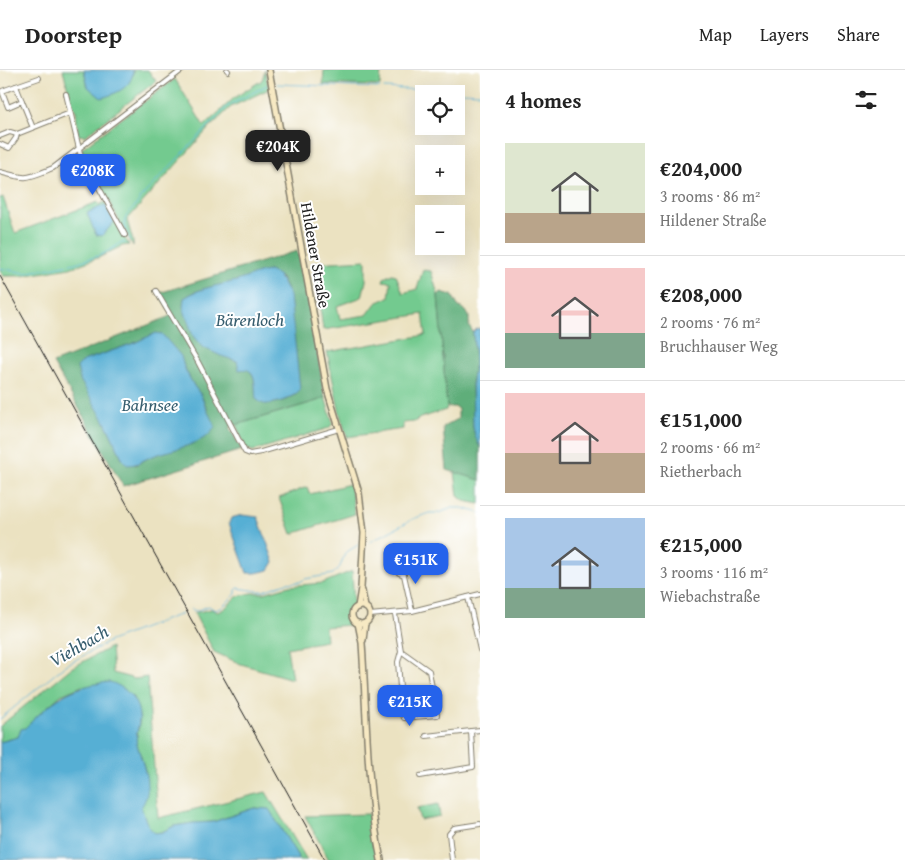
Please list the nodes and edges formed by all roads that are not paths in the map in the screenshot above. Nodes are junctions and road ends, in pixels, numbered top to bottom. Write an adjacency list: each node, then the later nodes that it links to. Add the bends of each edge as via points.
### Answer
1 (182, 70): 13 (street)
2 (269, 70): 17 (main road, Hildener Straße, via 327,389)
3 (39, 78): 4 (street)
4 (16, 86): 5 (street); 7 (street)
5 (1, 92): 7 (street, via 8,107)
6 (66, 94): 8 (street)
7 (22, 101): 9 (street)
8 (70, 113): 9 (street); 13 (street)
9 (33, 128): 10 (street)
10 (17, 134): 11 (street, via 10,132); 12 (street, via 9,148)
11 (0, 136)
12 (0, 144)
13 (79, 148): 14 (street, via 53,168 30,178); 15 (street)
14 (0, 172)
15 (125, 235)
16 (156, 291): 17 (street, via 245,452 261,452)
17 (340, 429): 19 (main road, Hildener Straße, via 359,493 364,533)
18 (399, 573): 24 (street, via 404,575)
19 (362, 588): 22 (main road, Hildener Straße); 23 (main road, Hildener Straße)
20 (480, 594): 21 (street)
21 (468, 597): 24 (street); 30 (street)
22 (358, 607): 23 (main road); 28 (main road, via 352,617)
23 (365, 607): 26 (main road)
24 (412, 611): 25 (street)
25 (395, 614): 26 (street); 31 (street)
26 (370, 615): 27 (main road)
27 (365, 623): 28 (main road); 29 (main road)
28 (358, 624): 29 (main road)
29 (362, 643): 37 (main road, via 369,787)
30 (480, 650)
31 (401, 651): 31 (street, via 398,662 404,718 437,715 429,671)
32 (480, 730): 33 (street)
33 (471, 731): 34 (street); 35 (street, via 473,767)
34 (426, 736)
35 (420, 776)
36 (480, 824): 38 (street, via 454,828 449,834)
37 (381, 860)
38 (452, 860)

